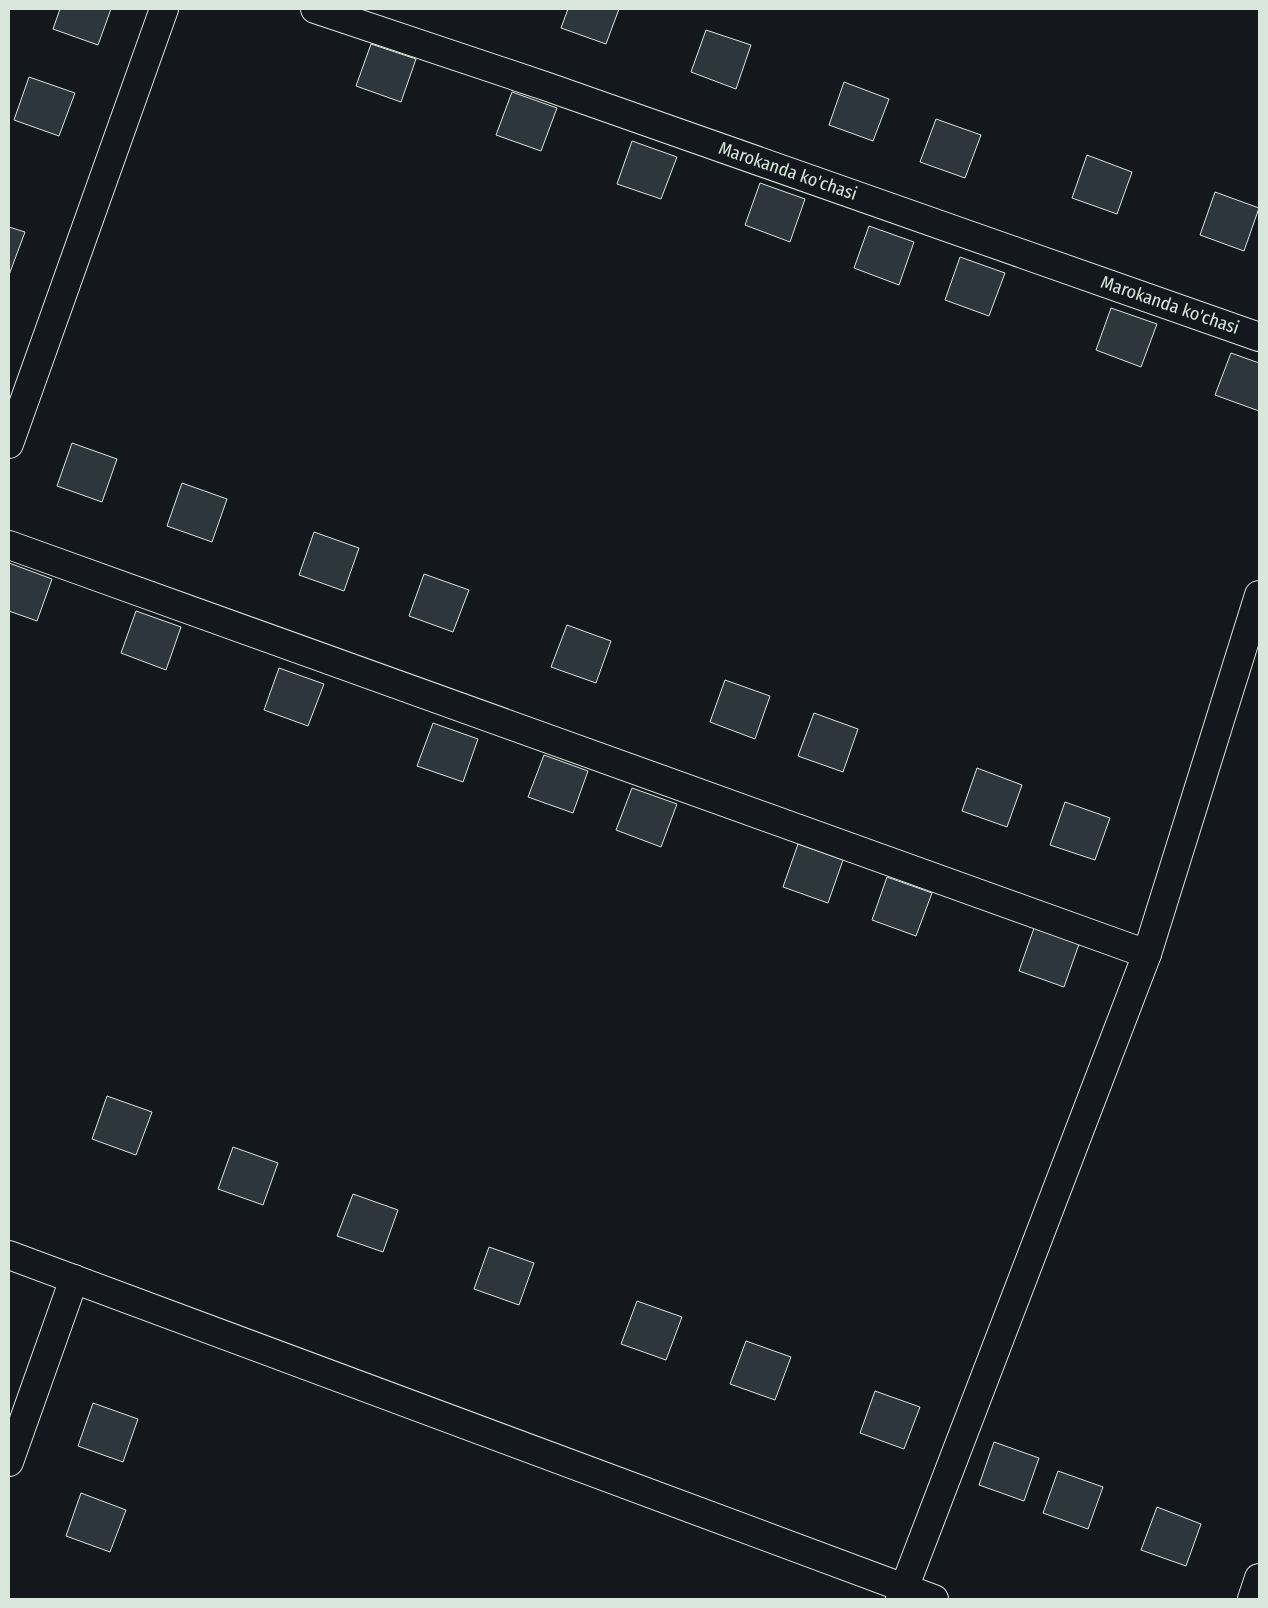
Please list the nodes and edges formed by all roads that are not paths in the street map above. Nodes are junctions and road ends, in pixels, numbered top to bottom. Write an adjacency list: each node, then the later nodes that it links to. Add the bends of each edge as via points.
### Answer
1 (164, 9): 4 (street)
2 (315, 9): 3 (street, Marokanda ko'chasi)
3 (1259, 337)
4 (9, 444)
5 (9, 545): 7 (street)
6 (1259, 596): 7 (street)
7 (1147, 954): 12 (street)
8 (9, 1255): 9 (street)
9 (74, 1279): 10 (street); 12 (street)
10 (9, 1462)
11 (1259, 1578): 14 (street)
12 (902, 1594): 13 (street)
13 (934, 1599)
14 (1252, 1599)

